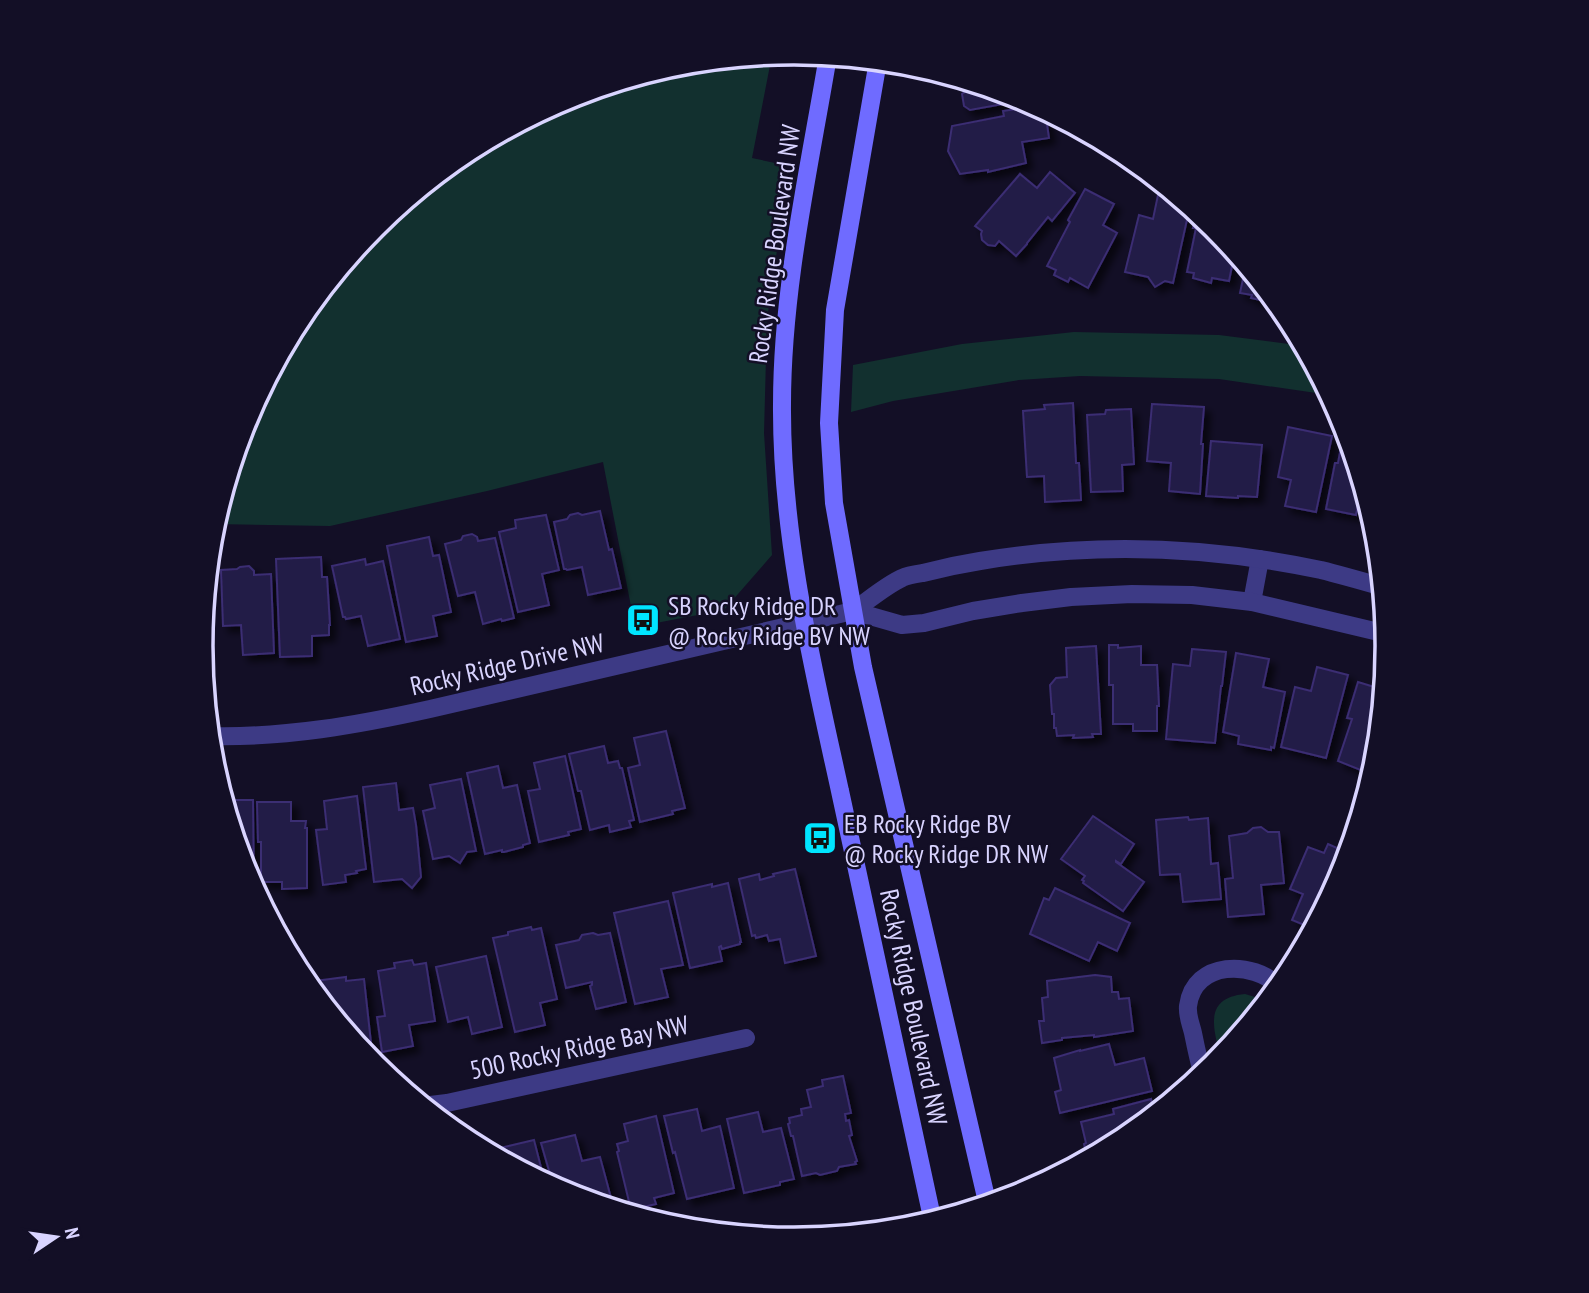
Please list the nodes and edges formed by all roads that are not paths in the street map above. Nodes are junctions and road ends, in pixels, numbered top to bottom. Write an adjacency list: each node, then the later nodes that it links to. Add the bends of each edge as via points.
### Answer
1 (826, 66): 7 (street, Rocky Ridge Boulevard NW, via 791,272 782,389 789,535)
2 (876, 71): 6 (street, Rocky Ridge Boulevard NW, via 835,310 829,423 834,503)
3 (1259, 559): 4 (street, Rocky Ridge Drive NW); 5 (street); 6 (street, Rocky Ridge Drive NW, via 1111,548 1009,556 904,577)
4 (1372, 584)
5 (1252, 601): 6 (street, Rocky Ridge Drive NW, via 1156,594 1071,597 902,625); 8 (street, Rocky Ridge Drive NW)
6 (853, 611): 7 (street, Rocky Ridge Drive NW); 14 (street, Rocky Ridge Boulevard NW)
7 (805, 623): 9 (street, Rocky Ridge Drive NW, via 379,720 327,729); 15 (street, Rocky Ridge Boulevard NW)
8 (1376, 632)
9 (220, 736)
10 (1271, 981): 12 (street, via 1244,969 1226,969 1215,971 1196,986 1188,1008)
11 (746, 1038): 13 (street, 500 Rocky Ridge Bay NW)
12 (1200, 1064)
13 (435, 1104)
14 (986, 1195)
15 (931, 1211)

